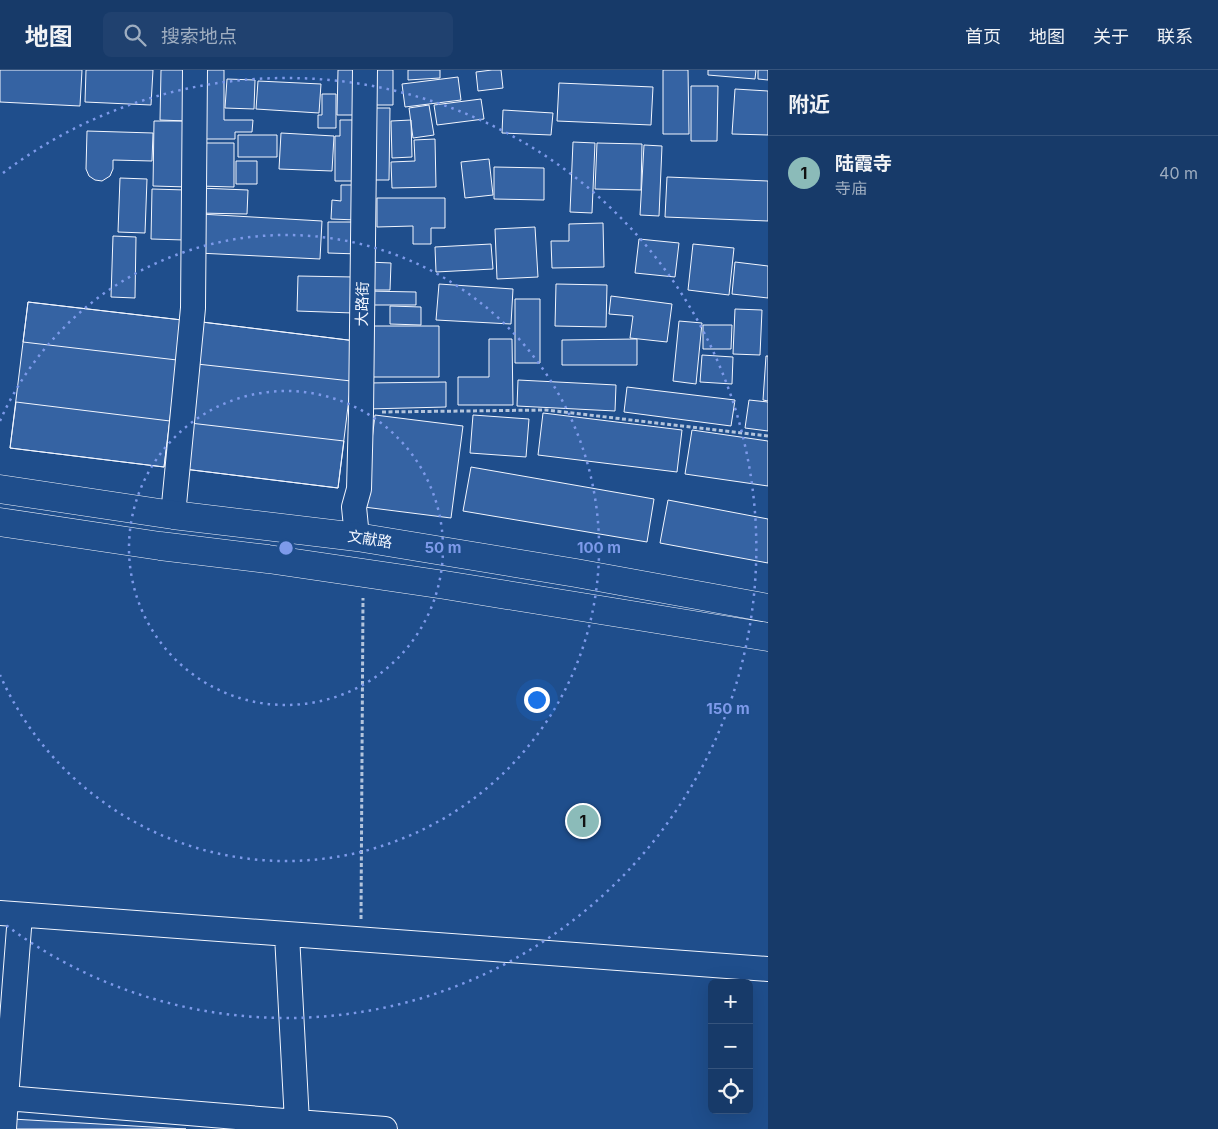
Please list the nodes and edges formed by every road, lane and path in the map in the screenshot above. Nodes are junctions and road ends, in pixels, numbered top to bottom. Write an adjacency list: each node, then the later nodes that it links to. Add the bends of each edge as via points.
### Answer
1 (195, 70): 6 (street, via 193,308)
2 (365, 70): 3 (street, 大路街)
3 (361, 412): 4 (path, via 546,410); 8 (street, 大路街, via 359,488 354,507)
4 (768, 436)
5 (0, 489): 6 (main road, 文献路)
6 (173, 515): 8 (main road, 文献路)
7 (0, 522): 9 (main road)
8 (357, 537): 10 (main road, 文献路)
9 (364, 573): 11 (main road); 14 (path)
10 (768, 608)
11 (768, 637)
12 (10, 914): 13 (street); 16 (street)
13 (287, 935): 14 (street); 17 (street)
14 (360, 940): 15 (street)
15 (768, 969)
16 (6, 1098): 17 (street); 18 (street)
17 (297, 1122): 19 (street)
18 (4, 1129)
19 (385, 1129)

